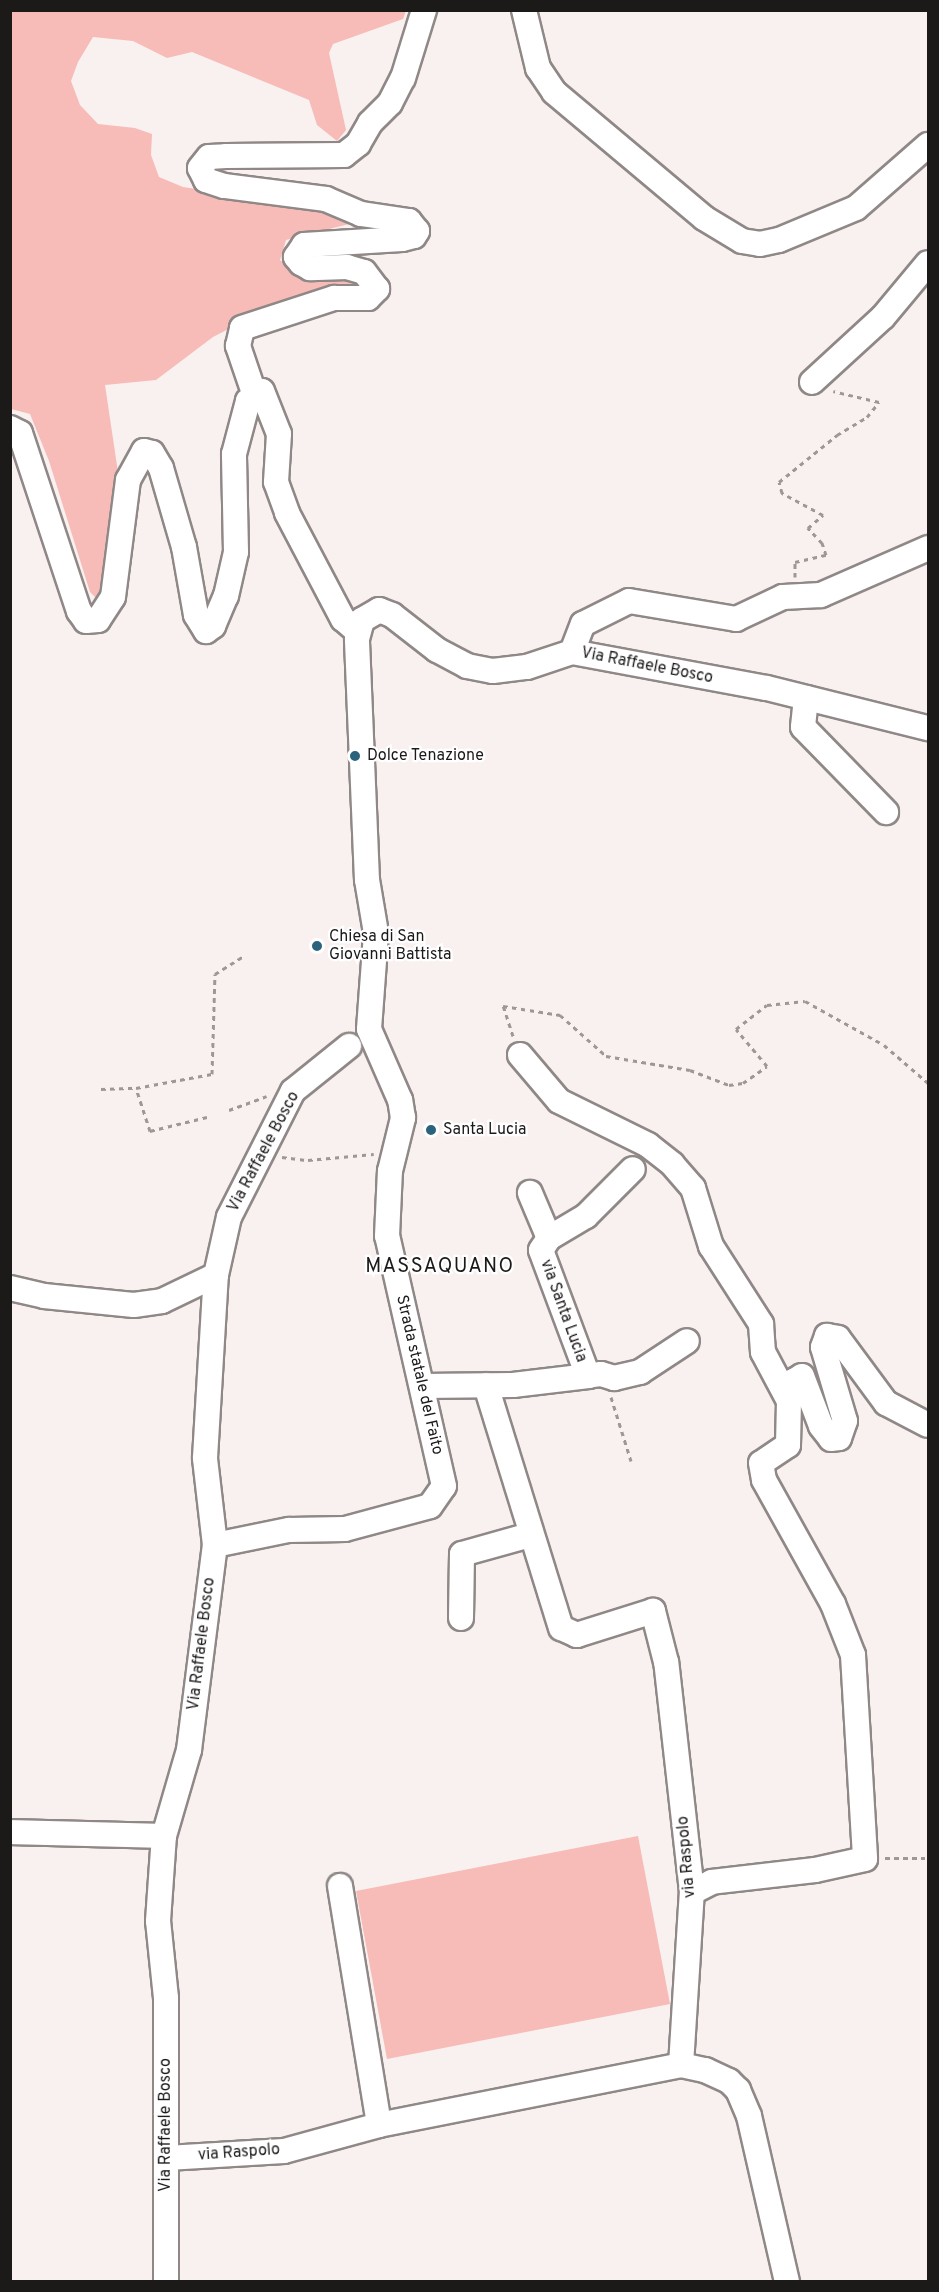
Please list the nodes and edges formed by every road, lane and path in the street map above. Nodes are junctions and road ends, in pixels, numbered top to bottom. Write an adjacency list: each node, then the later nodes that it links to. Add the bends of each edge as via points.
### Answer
1 (424, 10): 6 (street, via 403,78 390,103 370,123 358,144 344,155 218,157 210,158 200,168 206,180 224,186 326,199 361,214 410,221 417,231 402,239 304,245 296,257 301,263 310,268 347,267 364,272 377,289 368,298 334,298 242,328 238,346)
2 (524, 10): 3 (street, via 538,68 554,92 704,218 742,241 760,244 779,240 856,207)
3 (928, 145)
4 (928, 263): 5 (street, via 883,317)
5 (812, 382): 9 (path, via 879,402 867,417 837,435 779,482 782,493 823,515 808,528 822,543 826,555 795,562)
6 (254, 393): 7 (street, via 248,401 234,454 236,552 226,596 213,626 206,631 196,615 184,547 161,468 152,453 144,451 128,480 113,597 98,620 86,621 79,611 20,433); 10 (street, via 262,391 270,404 279,434 276,482 287,513 343,619)
7 (10, 428)
8 (928, 548): 9 (street, via 821,595)
9 (796, 596): 11 (street, via 783,597 736,619 629,601 584,624)
10 (357, 631): 11 (street, Via Raffaele Bosco, via 362,620 379,610 457,661 494,671 527,667); 24 (street, Strada statale del Faito, via 367,880 376,933 369,1029 400,1100 402,1118)
11 (572, 652): 12 (street, Via Raffaele Bosco)
12 (806, 698): 13 (street, Via Raffaele Bosco); 14 (street, via 803,727)
13 (928, 728)
14 (886, 812)
15 (242, 957): 19 (path, via 215,974 212,1074)
16 (349, 1046): 21 (street, Via Raffaele Bosco)
17 (520, 1055): 18 (path, via 503,1006 560,1015 606,1056 690,1070 729,1085 743,1083 767,1065 736,1029 767,1005 805,1001 884,1045); 35 (street, via 559,1101 648,1145 693,1188 711,1246 761,1324 763,1352)
18 (928, 1083)
19 (136, 1088): 20 (path); 23 (path, via 150,1131)
20 (101, 1089)
21 (297, 1089): 22 (path); 25 (street, Via Raffaele Bosco)
22 (229, 1110)
23 (207, 1117)
24 (394, 1152): 25 (path, via 308,1160); 34 (street, Strada statale del Faito, via 387,1236)
25 (261, 1154): 29 (street, Via Raffaele Bosco, via 229,1217)
26 (633, 1169): 28 (street, via 586,1215)
27 (530, 1193): 28 (street, via Santa Lucia)
28 (549, 1238): 32 (street, via Santa Lucia, via 540,1250)
29 (216, 1275): 30 (street, via 162,1301 134,1305 44,1296); 39 (street, Via Raffaele Bosco, via 205,1458)
30 (10, 1288)
31 (687, 1341): 32 (street, via 640,1372)
32 (598, 1376): 33 (street, via Santa Lucia); 37 (path, via 611,1397)
33 (486, 1385): 34 (street, via Santa Lucia); 38 (street, via Raspolo)
34 (422, 1386): 39 (street, Strada statale del Faito, via 444,1486 430,1506 345,1529 289,1530)
35 (789, 1401): 36 (street, via 794,1381 802,1376 821,1426 831,1439 839,1438 845,1420 823,1347 827,1336 838,1338 886,1403); 44 (street, via 788,1445 761,1463 764,1480 833,1604 853,1654)
36 (928, 1425)
37 (632, 1461)
38 (530, 1535): 40 (street, via 462,1554); 46 (street, via Raspolo, via 561,1628 577,1635 653,1611 666,1662)
39 (215, 1545): 42 (street, Via Raffaele Bosco, via 189,1750)
40 (461, 1618)
41 (10, 1832): 42 (street)
42 (164, 1836): 49 (street, Via Raffaele Bosco, via 158,1921 166,1998)
43 (928, 1858): 44 (path)
44 (865, 1859): 46 (street, via 815,1870)
45 (339, 1886): 48 (street)
46 (692, 1886): 47 (street, via Raspolo)
47 (681, 2065): 48 (street, via Raspolo); 51 (street, via 705,2070 729,2081 738,2090 749,2116)
48 (380, 2125): 49 (street, via Raspolo, via 284,2151)
49 (167, 2158): 50 (street, Via Raffaele Bosco)
50 (166, 2282)
51 (787, 2282)

